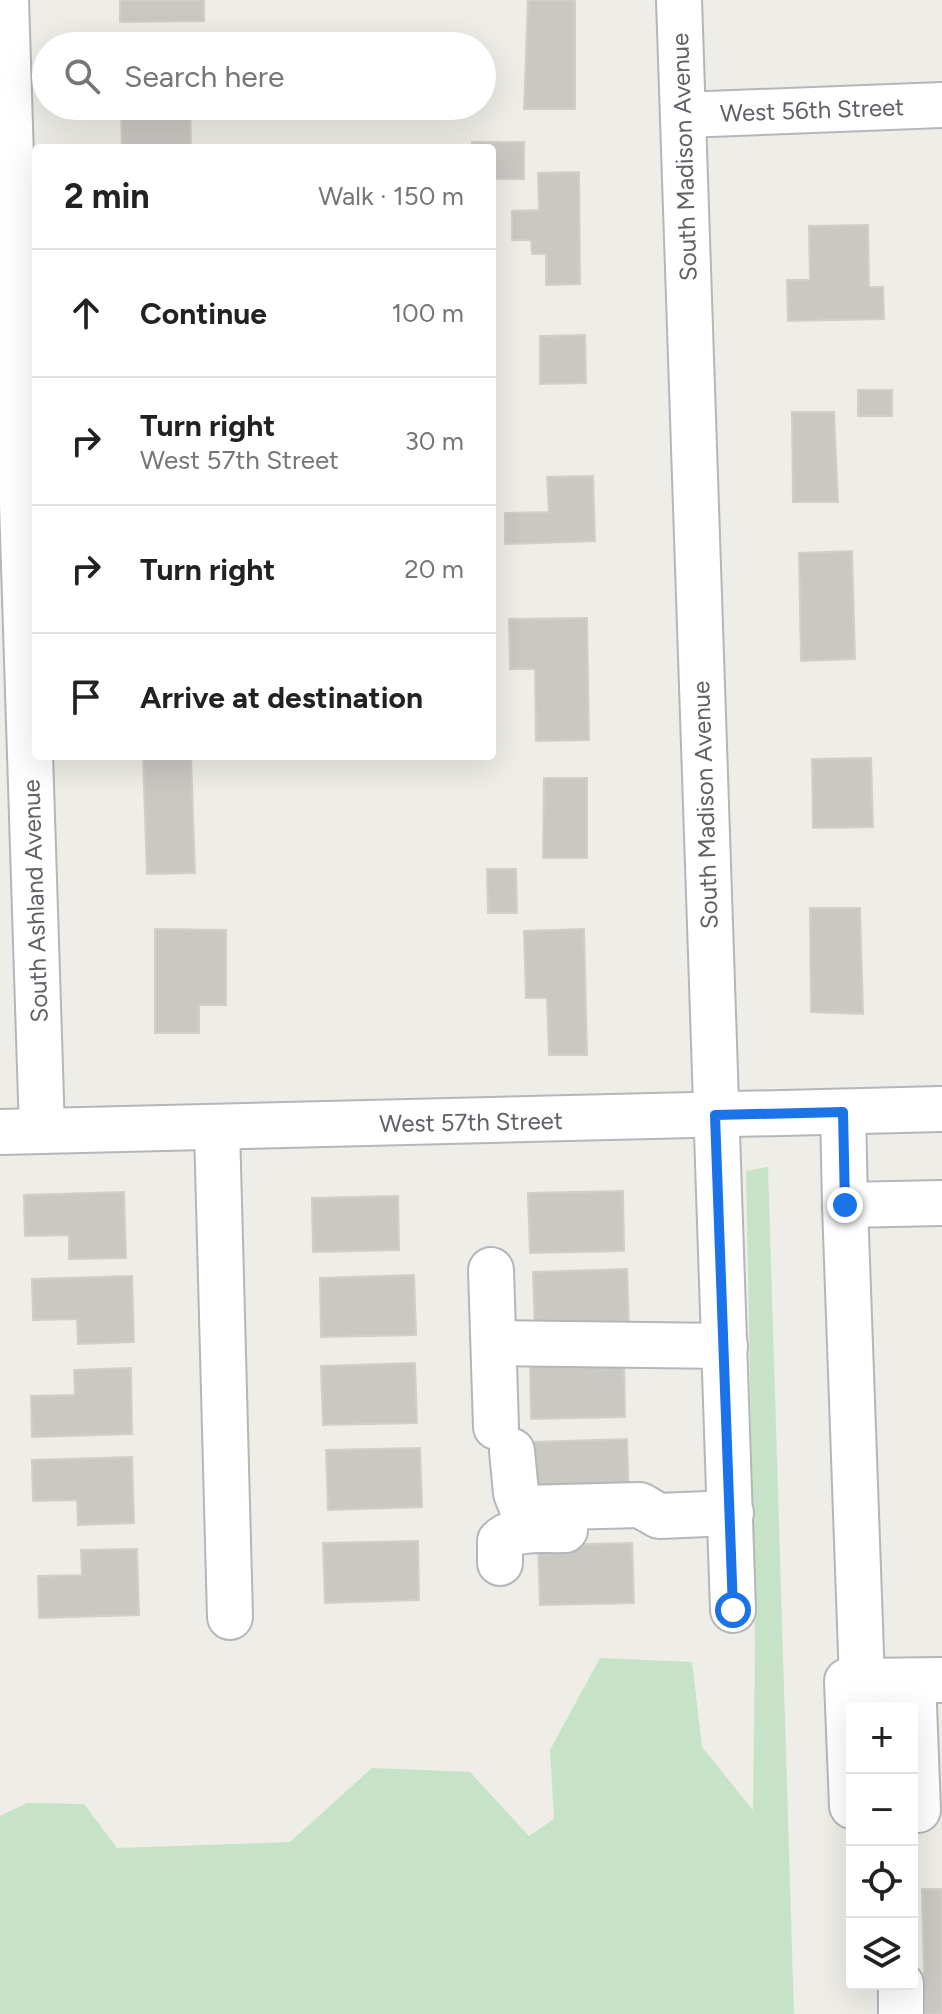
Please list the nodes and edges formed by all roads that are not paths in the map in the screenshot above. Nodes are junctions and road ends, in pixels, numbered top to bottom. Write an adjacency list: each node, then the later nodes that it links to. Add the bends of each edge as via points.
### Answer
1 (6, 0): 9 (street, South Ashland Avenue)
2 (679, 0): 4 (street, South Madison Avenue)
3 (942, 105): 4 (street, West 56th Street)
4 (683, 115): 7 (street, South Madison Avenue)
5 (942, 1109): 6 (street, West 57th Street)
6 (843, 1112): 7 (street, West 57th Street); 11 (street)
7 (715, 1115): 8 (street, West 57th Street); 14 (street, South Madison Avenue)
8 (217, 1128): 9 (street, West 57th Street); 19 (street)
9 (21, 1131)
10 (942, 1203): 11 (street)
11 (845, 1205): 20 (street)
12 (491, 1270): 13 (street)
13 (494, 1343): 14 (street); 16 (street, via 504,1439 522,1508 640,1505)
14 (725, 1346): 15 (street, South Madison Avenue)
15 (731, 1513): 16 (street); 18 (street, South Madison Avenue)
16 (659, 1516): 17 (street, via 643,1528 514,1532 500,1541)
17 (500, 1563)
18 (733, 1610)
19 (230, 1617)
20 (862, 1681): 21 (street); 22 (street, via 847,1681)
21 (928, 1693): 23 (street)
22 (851, 1774)
23 (924, 1810)
24 (901, 1990): 25 (street)
25 (901, 2014)

